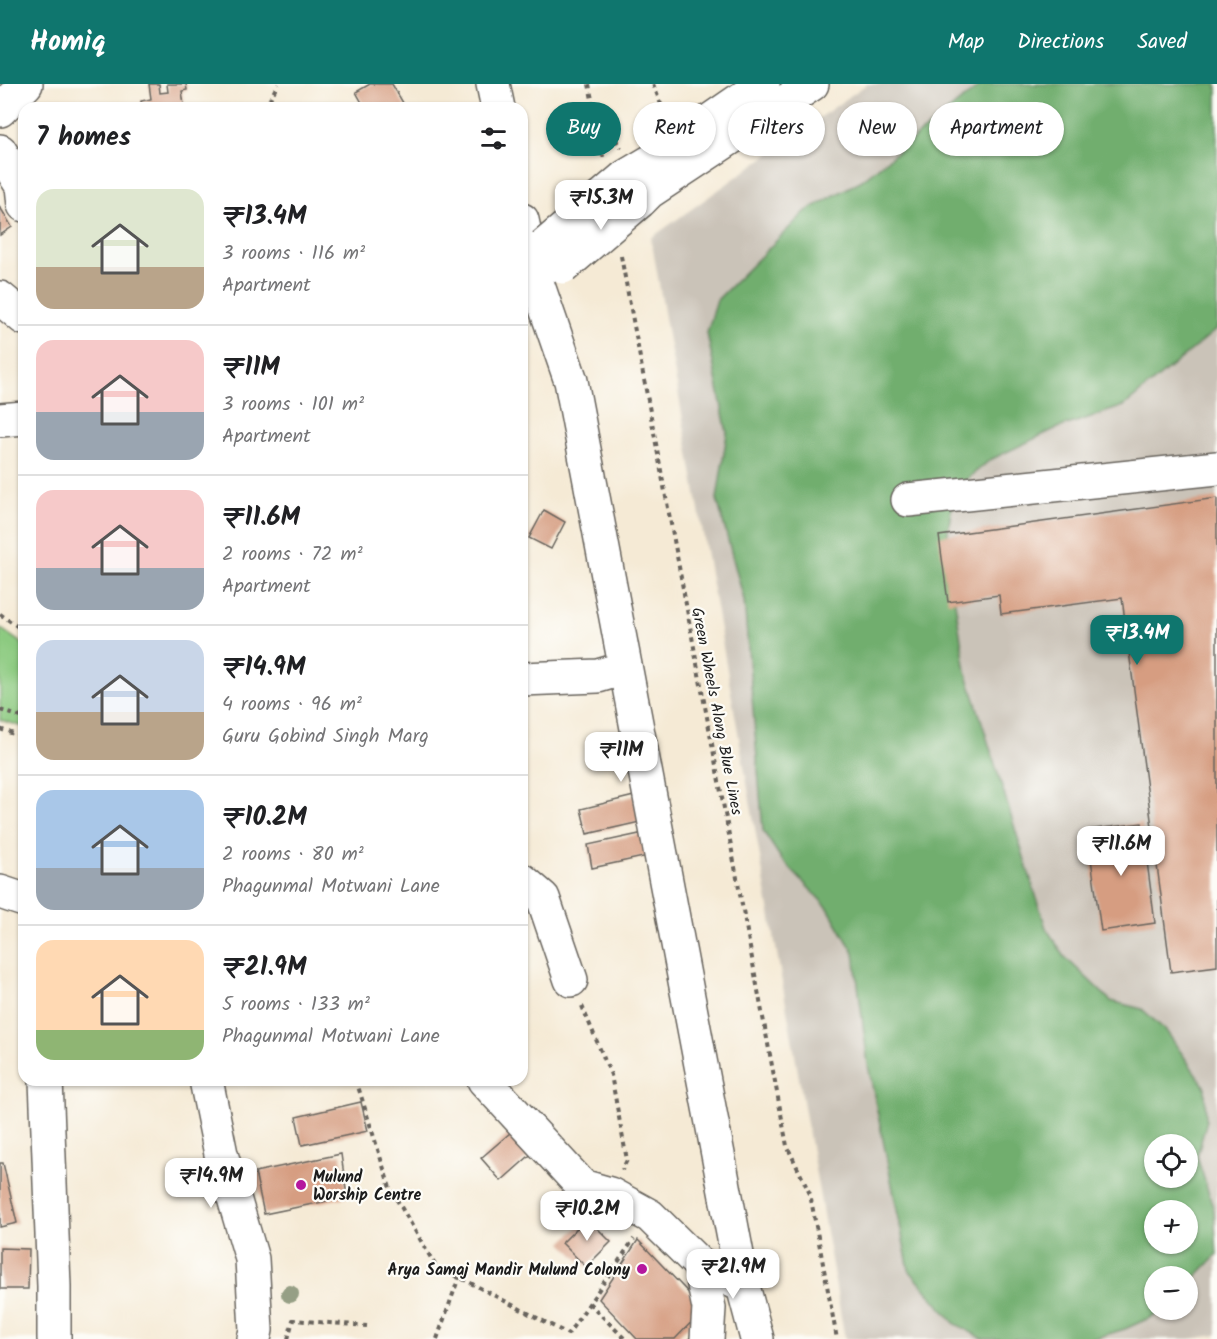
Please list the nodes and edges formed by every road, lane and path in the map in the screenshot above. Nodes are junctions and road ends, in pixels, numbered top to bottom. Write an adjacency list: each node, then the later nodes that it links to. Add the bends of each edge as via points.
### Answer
1 (26, 84): 10 (street)
2 (279, 84): 7 (path)
3 (493, 84): 8 (street)
4 (589, 84): 9 (path)
5 (763, 84): 14 (street)
6 (812, 84): 14 (street)
7 (268, 102)
8 (497, 102)
9 (593, 102)
10 (0, 110)
11 (0, 151): 15 (street)
12 (617, 156): 14 (path)
13 (621, 156): 14 (path)
14 (631, 181): 18 (street, bridge)
15 (18, 183)
16 (528, 235): 18 (street)
17 (620, 248): 55 (path, Green Wheels Along Blue Lines, via 787,1146 810,1194)
18 (541, 267): 27 (street, via 571,381)
19 (0, 298): 20 (street)
20 (18, 313)
21 (18, 418): 22 (street)
22 (0, 420)
23 (1217, 468): 24 (street)
24 (908, 500)
25 (0, 614): 26 (path)
26 (18, 627)
27 (625, 668): 28 (street, via 598,676); 45 (street)
28 (528, 678)
29 (0, 710): 30 (path)
30 (18, 716)
31 (0, 729): 32 (path)
32 (18, 736)
33 (528, 885): 36 (street, via 543,898)
34 (0, 892): 35 (street)
35 (18, 898)
36 (571, 980): 41 (path, via 611,1076 627,1160)
37 (46, 1086): 48 (street)
38 (207, 1086): 49 (street, via 221,1154 252,1259)
39 (358, 1086): 44 (path, via 390,1188 438,1270)
40 (490, 1086): 41 (street, via 582,1186)
41 (610, 1194): 42 (street)
42 (650, 1216): 43 (street); 46 (path)
43 (700, 1265): 45 (street); 53 (street, via 709,1308)
44 (459, 1277): 46 (path, via 568,1334); 51 (path)
45 (743, 1286): 54 (street)
46 (589, 1303): 52 (path)
47 (367, 1326): 50 (path, via 293,1320)
48 (54, 1339)
49 (254, 1339)
50 (288, 1339)
51 (437, 1339)
52 (625, 1339)
53 (707, 1339)
54 (757, 1339)
55 (837, 1339)

